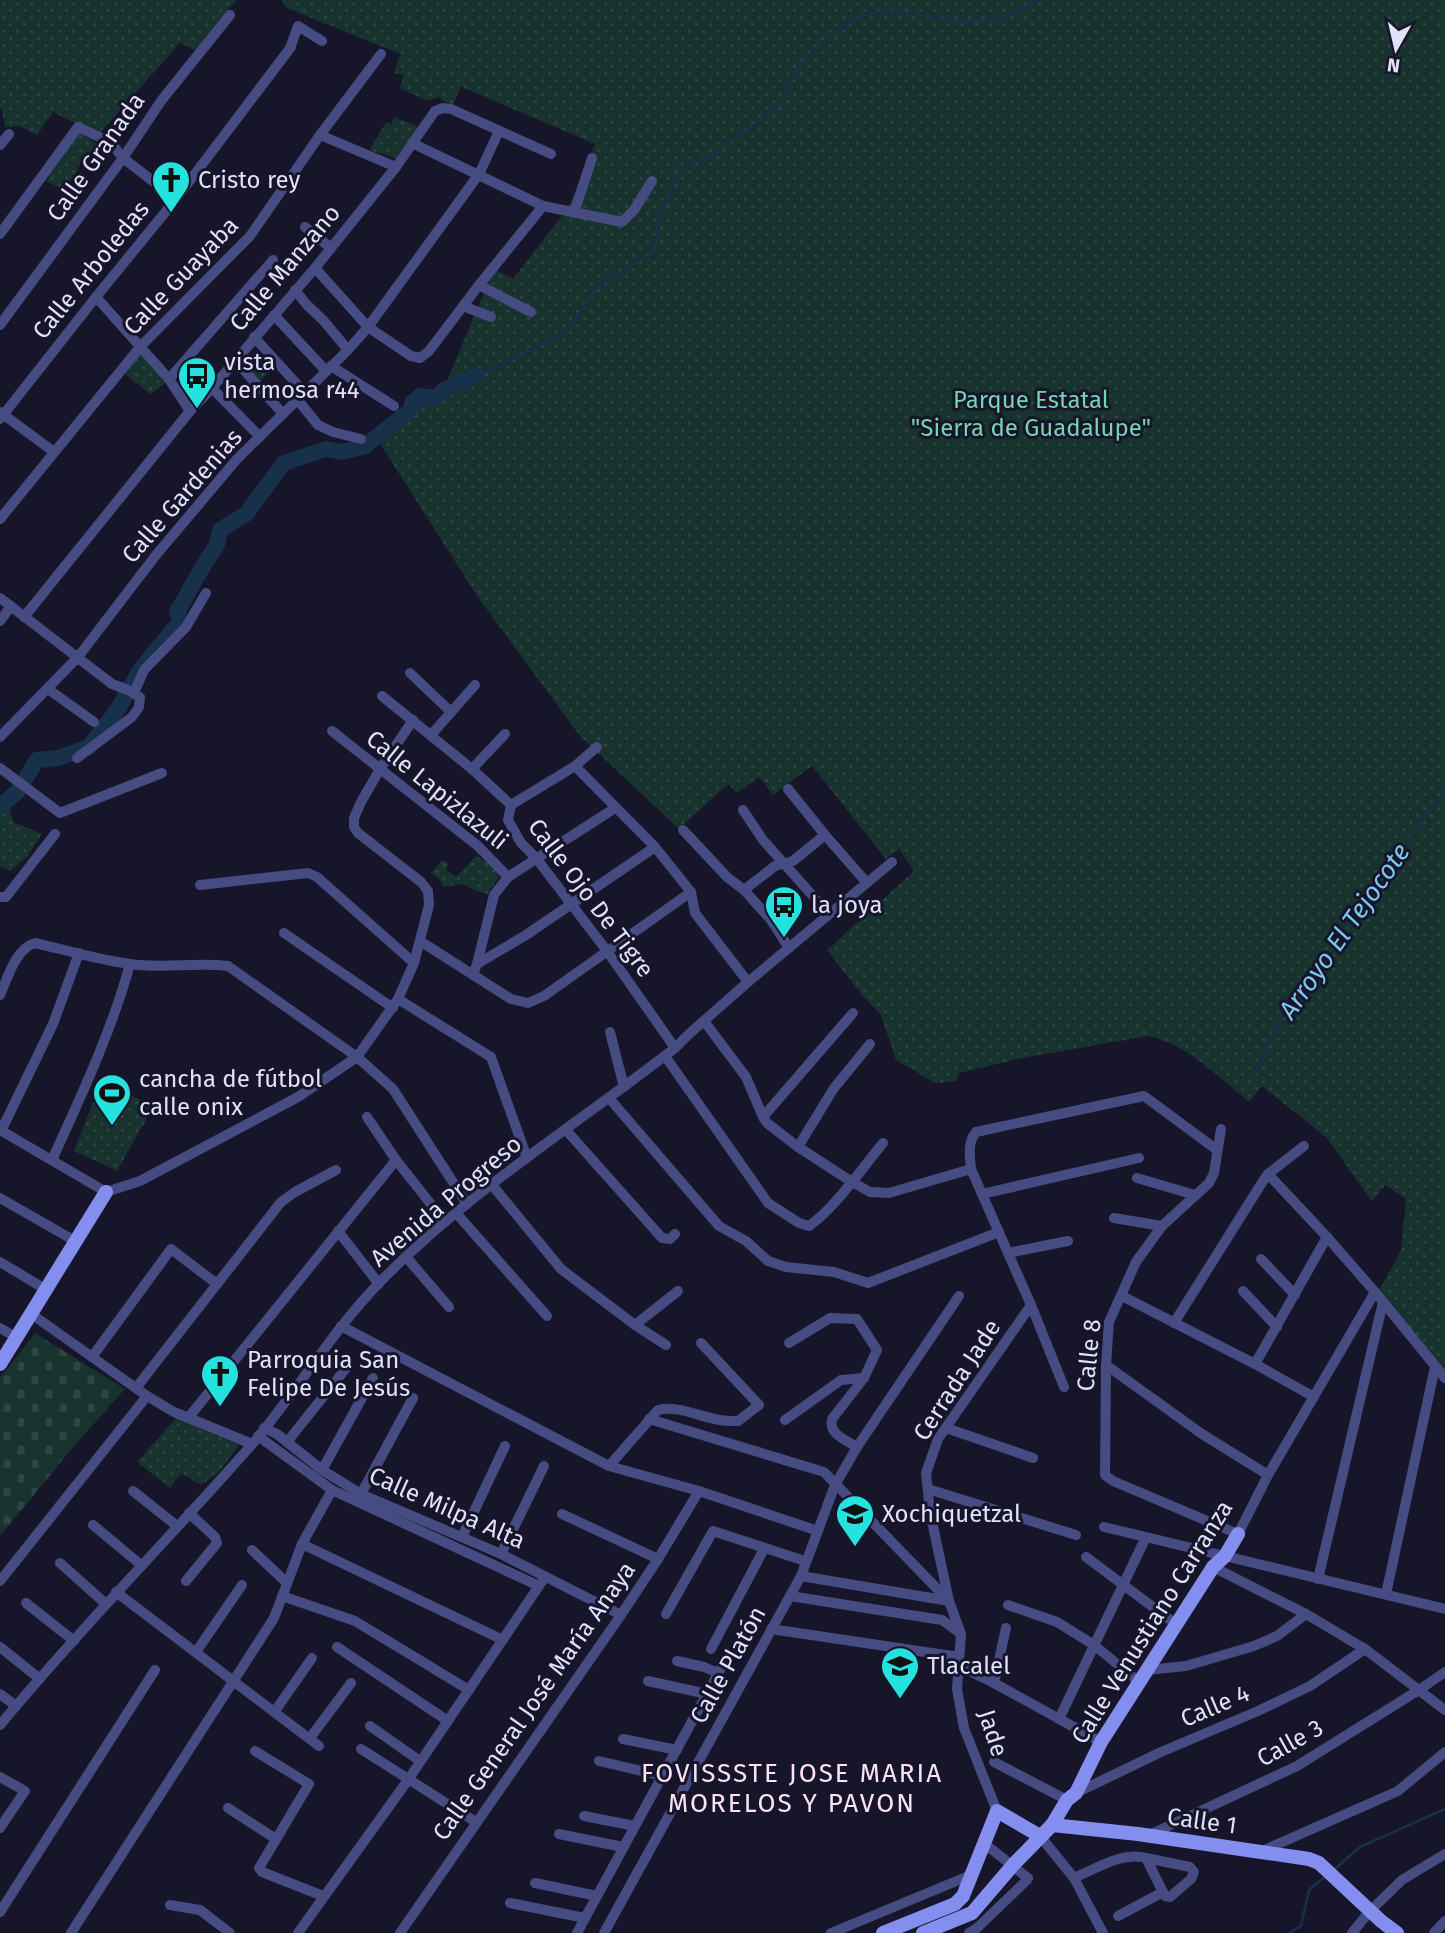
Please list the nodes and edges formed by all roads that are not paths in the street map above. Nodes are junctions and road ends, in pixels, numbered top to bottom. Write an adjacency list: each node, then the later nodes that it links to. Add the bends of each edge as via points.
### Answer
1 (230, 15): 10 (street, Calle Granada, via 161,101)
2 (322, 41): 15 (street, Calle Arboledas, via 298,26 291,48)
3 (382, 54): 6 (street, Calle Guayaba)
4 (499, 131): 7 (street, Calle Manzano, via 443,108 435,111); 9 (street); 13 (street, Calle Gardenias)
5 (9, 134): 8 (street)
6 (320, 135): 12 (street); 33 (street, Calle Guayaba, via 250,236)
7 (412, 143): 12 (street, Calle Manzano); 13 (street)
8 (0, 145)
9 (551, 154)
10 (123, 158): 15 (street); 19 (street, via 110,142 78,127); 30 (street, Calle Granada)
11 (592, 158): 17 (street)
12 (396, 167): 20 (street, Calle Manzano)
13 (479, 174): 16 (street); 31 (street, Calle Gardenias)
14 (652, 181): 17 (street, via 622,222)
15 (176, 199): 25 (street, Calle Arboledas)
16 (543, 206): 17 (street); 23 (street)
17 (574, 214)
18 (304, 227): 20 (street)
19 (0, 234)
20 (331, 248): 22 (street, Calle Manzano)
21 (273, 260): 37 (street)
22 (315, 268): 24 (street, Calle Manzano); 31 (street)
23 (479, 285): 26 (street); 27 (street)
24 (295, 290): 28 (street, Calle Manzano); 34 (street)
25 (96, 297): 33 (street); 43 (street, Calle Arboledas)
26 (463, 306): 29 (street); 31 (street, via 420,358)
27 (531, 312)
28 (274, 315): 32 (street, Calle Manzano); 36 (street)
29 (491, 317)
30 (0, 325)
31 (368, 327): 34 (street, Calle Gardenias)
32 (254, 337): 35 (street, Calle Manzano); 39 (street)
33 (141, 346): 37 (street); 46 (street, Calle Guayaba)
34 (348, 350): 36 (street, Calle Gardenias)
35 (234, 360): 38 (street, Calle Manzano); 42 (street)
36 (329, 369): 39 (street, Calle Gardenias); 40 (street)
37 (169, 379): 41 (street)
38 (212, 388): 41 (street, Calle Manzano); 44 (street)
39 (301, 396): 42 (street, Calle Gardenias); 45 (street, via 318,425)
40 (394, 406)
41 (190, 411): 51 (street, Calle Manzano)
42 (283, 414): 44 (street, Calle Gardenias)
43 (1, 415): 46 (street)
44 (260, 437): 53 (street, Calle Gardenias, via 156,555)
45 (361, 439)
46 (54, 452): 47 (street, Calle Guayaba)
47 (0, 519)
48 (206, 593): 57 (street, via 186,627 144,670)
49 (0, 598): 50 (street)
50 (10, 606): 51 (street); 52 (street)
51 (24, 617): 53 (street)
52 (0, 621)
53 (78, 657): 56 (street, Calle Gardenias); 57 (street, via 112,684)
54 (410, 673): 59 (street)
55 (475, 685): 59 (street)
56 (48, 689): 61 (street); 65 (street, Calle Gardenias)
57 (131, 692): 67 (street, via 140,697 132,717)
58 (382, 696): 60 (street, Calle Ojo De Tigre)
59 (451, 712): 64 (street)
60 (413, 720): 64 (street, Calle Ojo De Tigre); 70 (street)
61 (94, 722)
62 (332, 731): 70 (street, Calle Lapizlazuli)
63 (505, 734): 71 (street)
64 (431, 735): 71 (street, Calle Ojo De Tigre)
65 (0, 737)
66 (597, 747): 68 (street)
67 (77, 758)
68 (575, 766): 74 (street); 75 (street)
69 (0, 768): 72 (street, via 60,813)
70 (380, 769): 84 (street, Calle Lapizlazuli, via 478,846); 93 (street, via 361,802 354,827 428,891)
71 (472, 769): 74 (street, Calle Ojo De Tigre)
72 (162, 773)
73 (788, 789): 79 (street)
74 (511, 805): 81 (street, Calle Ojo De Tigre, via 508,820)
75 (615, 808): 80 (street); 81 (street)
76 (743, 810): 83 (street)
77 (683, 830): 87 (street)
78 (55, 834): 89 (street, via 6,897)
79 (825, 835): 83 (street); 85 (street)
80 (655, 847): 88 (street); 90 (street)
81 (536, 858): 84 (street); 90 (street, Calle Ojo De Tigre)
82 (892, 862): 85 (street, Avenida Progreso)
83 (784, 863): 87 (street); 91 (street)
84 (508, 877): 99 (street, Calle Lapizlazuli, via 494,895)
85 (867, 883): 91 (street, Avenida Progreso)
86 (200, 885): 97 (street, via 308,873)
87 (744, 890): 94 (street)
88 (691, 892): 95 (street); 100 (street, via 695,913)
89 (0, 897)
90 (572, 905): 95 (street, Calle Ojo De Tigre); 99 (street)
91 (829, 915): 94 (street, Avenida Progreso)
92 (284, 933): 102 (street)
93 (420, 941): 97 (street); 99 (street)
94 (789, 948): 100 (street, Avenida Progreso)
95 (607, 951): 99 (street, via 528,1003 511,999); 107 (street, Calle Ojo De Tigre)
96 (79, 953): 98 (street); 101 (street, via 34,943 26,946); 115 (street, via 53,1024)
97 (414, 963): 102 (street)
98 (130, 964): 109 (street, via 228,966); 123 (street, via 108,1034)
99 (475, 970)
100 (748, 982): 104 (street, Avenida Progreso)
101 (0, 995)
102 (395, 1003): 109 (street); 121 (street, via 491,1057)
103 (853, 1013): 113 (street)
104 (704, 1021): 107 (street, Avenida Progreso); 113 (street, via 746,1077)
105 (610, 1032): 110 (street)
106 (870, 1044): 119 (street, via 834,1088)
107 (676, 1048): 108 (street, Avenida Progreso)
108 (665, 1056): 110 (street, Avenida Progreso); 129 (street, via 768,1203 809,1226)
109 (357, 1057): 131 (street, via 298,1097 140,1181); 135 (street, via 393,1089)
110 (624, 1087): 111 (street, Avenida Progreso)
111 (609, 1098): 116 (street, Avenida Progreso); 141 (street, via 719,1226 768,1261 869,1283)
112 (367, 1117): 124 (street)
113 (763, 1117): 119 (street)
114 (1222, 1129): 120 (street, Calle 8)
115 (1, 1130): 123 (street)
116 (566, 1130): 121 (street, Avenida Progreso); 142 (street, via 662,1238)
117 (883, 1143): 129 (street)
118 (1304, 1146): 127 (street)
119 (798, 1147): 129 (street)
120 (1217, 1150): 125 (street, via 1144,1096 976,1132 969,1145); 133 (street, Calle 8, via 1214,1173)
121 (527, 1158): 130 (street, Avenida Progreso)
122 (1139, 1158): 132 (street)
123 (52, 1160): 131 (street)
124 (396, 1160): 138 (street); 140 (street)
125 (971, 1169): 129 (street, via 880,1194); 132 (street, Cerrada Jade)
126 (336, 1170): 150 (street, via 281,1202)
127 (1268, 1174): 143 (street); 164 (street)
128 (1138, 1178): 133 (street)
129 (852, 1182)
130 (492, 1185): 135 (street, Avenida Progreso); 165 (street, via 561,1269)
131 (106, 1192): 144 (street)
132 (982, 1194): 141 (street, Cerrada Jade)
133 (1195, 1195): 139 (street, Calle 8)
134 (0, 1198): 144 (street)
135 (467, 1204): 136 (street, Avenida Progreso)
136 (456, 1213): 138 (street, Avenida Progreso); 163 (street)
137 (1114, 1218): 139 (street)
138 (445, 1222): 147 (street, Avenida Progreso)
139 (1162, 1226): 158 (street, Calle 8, via 1136,1262)
140 (338, 1231): 151 (street); 189 (street)
141 (999, 1232): 146 (street, Cerrada Jade)
142 (675, 1234)
143 (1328, 1237): 155 (street); 156 (street)
144 (75, 1241): 152 (street)
145 (1068, 1241): 146 (street)
146 (1008, 1253): 160 (street, Cerrada Jade)
147 (407, 1258): 151 (street, Avenida Progreso); 161 (street)
148 (1261, 1259): 156 (street)
149 (0, 1262): 152 (street)
150 (217, 1284): 173 (street, via 172,1249); 183 (street)
151 (379, 1284): 166 (street, Avenida Progreso)
152 (45, 1289): 162 (street)
153 (678, 1291): 165 (street)
154 (1243, 1291): 167 (street)
155 (1375, 1292): 159 (street); 186 (street, Calle Venustiano Carranza)
156 (1295, 1295): 167 (street)
157 (959, 1296): 196 (street, Calle Platón)
158 (1122, 1296): 164 (street); 176 (street, Calle 8, via 1109,1322)
159 (1383, 1302): 178 (street); 230 (street)
160 (1031, 1305): 182 (street); 192 (street, Cerrada Jade)
161 (449, 1307)
162 (30, 1313): 169 (street); 173 (street, Calle Milpa Alta)
163 (547, 1315)
164 (1174, 1323): 175 (street)
165 (635, 1325): 172 (street)
166 (341, 1326): 193 (street, Avenida Progreso); 199 (street)
167 (1277, 1327): 175 (street)
168 (0, 1328): 169 (street)
169 (16, 1337): 174 (street)
170 (701, 1343): 190 (street, via 759,1405 738,1422 664,1408)
171 (789, 1343): 180 (street, via 830,1318 857,1319 877,1350)
172 (666, 1345)
173 (92, 1357): 183 (street, Calle Milpa Alta)
174 (0, 1364)
175 (1255, 1364): 186 (street)
176 (1106, 1365): 201 (street); 215 (street, Calle 8, via 1105,1475)
177 (348, 1367): 194 (street)
178 (1435, 1367): 181 (street); 238 (street)
179 (373, 1378): 200 (street)
180 (864, 1378): 184 (street, via 841,1380); 188 (street)
181 (1445, 1378)
182 (1064, 1387)
183 (136, 1388): 185 (street, Calle Milpa Alta)
184 (828, 1389): 188 (street); 191 (street)
185 (148, 1396): 189 (street, Calle Milpa Alta); 231 (street)
186 (1314, 1397): 201 (street, Calle Venustiano Carranza)
187 (413, 1398): 207 (street)
188 (844, 1404): 196 (street, via 830,1426)
189 (189, 1418): 193 (street, Calle Milpa Alta)
190 (649, 1419): 199 (street); 202 (street, via 824,1472)
191 (785, 1420)
192 (946, 1427): 197 (street); 203 (street, Cerrada Jade, via 926,1473)
193 (258, 1436): 194 (street, Calle Milpa Alta, via 277,1434); 204 (street, Calle Milpa Alta); 208 (street, Avenida Progreso)
194 (287, 1441): 200 (street, Calle Milpa Alta)
195 (505, 1446): 216 (street)
196 (857, 1447): 202 (street, Calle Platón)
197 (1033, 1458)
198 (544, 1466): 221 (street)
199 (609, 1466): 206 (street)
200 (322, 1470): 207 (street, Calle Milpa Alta)
201 (1268, 1475): 215 (street, Calle Venustiano Carranza)
202 (835, 1485): 213 (street, Calle Platón); 241 (street)
203 (928, 1489): 214 (street); 241 (street, Cerrada Jade)
204 (332, 1490): 218 (street); 233 (street, Calle Milpa Alta)
205 (133, 1491): 211 (street)
206 (699, 1491): 213 (street); 224 (street, Calle General José María Anaya)
207 (361, 1493): 216 (street, Calle Milpa Alta)
208 (188, 1513): 211 (street, Avenida Progreso); 232 (street, via 217,1543)
209 (562, 1514): 224 (street)
210 (93, 1525): 227 (street)
211 (177, 1526): 227 (street, Avenida Progreso)
212 (1104, 1527): 217 (street)
213 (818, 1531): 225 (street, Calle Platón)
214 (1076, 1535)
215 (1238, 1535): 222 (street, Calle Venustiano Carranza)
216 (461, 1537): 221 (street, Calle Milpa Alta)
217 (1146, 1537): 222 (street); 236 (street)
218 (302, 1544): 234 (street); 254 (street)
219 (764, 1549): 225 (street); 246 (street, via 713,1531); 258 (street)
220 (252, 1550): 234 (street)
221 (501, 1554): 233 (street, Calle Milpa Alta)
222 (1225, 1556): 228 (street, Calle Venustiano Carranza); 230 (street)
223 (1086, 1557): 236 (street)
224 (658, 1559): 248 (street, Calle General José María Anaya)
225 (805, 1561): 229 (street, Calle Platón)
226 (60, 1563): 243 (street)
227 (141, 1565): 237 (street, Avenida Progreso)
228 (1213, 1567): 247 (street); 249 (street, Calle Venustiano Carranza)
229 (801, 1576): 240 (street, Calle Platón); 241 (street)
230 (1318, 1578): 238 (street)
231 (0, 1581)
232 (186, 1581)
233 (542, 1582): 248 (street, Calle Milpa Alta); 254 (street)
234 (287, 1583): 239 (street)
235 (242, 1585): 260 (street)
236 (1123, 1586): 249 (street); 255 (street)
237 (117, 1592): 243 (street, Avenida Progreso); 260 (street)
238 (1385, 1594): 245 (street)
239 (282, 1596): 268 (street, via 274,1618); 272 (street, via 355,1621)
240 (790, 1596): 251 (street, Calle Platón); 252 (street, via 942,1620)
241 (949, 1601): 252 (street, Jade)
242 (26, 1603): 253 (street)
243 (106, 1604): 253 (street, Avenida Progreso)
244 (1008, 1605): 255 (street, via 1057,1622)
245 (1445, 1609)
246 (666, 1614)
247 (1306, 1614): 259 (street); 266 (street, via 1278,1636 1254,1646)
248 (621, 1615): 301 (street, Calle General José María Anaya)
249 (1177, 1625): 266 (street, Calle Venustiano Carranza)
250 (1006, 1628): 271 (street)
251 (771, 1629): 263 (street); 333 (street, Calle Platón)
252 (961, 1634): 263 (street, Jade)
253 (74, 1640): 267 (street, Avenida Progreso)
254 (503, 1640): 272 (street)
255 (1094, 1645): 266 (street); 279 (street)
256 (0, 1647): 267 (street)
257 (337, 1647): 280 (street)
258 (711, 1649)
259 (1365, 1649): 273 (street); 297 (street, Calle 4, via 1310,1686)
260 (196, 1652): 268 (street)
261 (312, 1658): 278 (street)
262 (677, 1661): 275 (street, via 720,1670)
263 (959, 1661): 271 (street); 299 (street, Jade, via 957,1689 964,1728)
264 (155, 1670): 324 (street)
265 (1445, 1672): 273 (street, Calle 3)
266 (1143, 1676): 285 (street, Calle Venustiano Carranza)
267 (40, 1679): 276 (street, Avenida Progreso)
268 (234, 1680): 278 (street); 328 (street)
269 (648, 1681): 275 (street)
270 (351, 1683): 283 (street)
271 (994, 1683): 279 (street)
272 (469, 1690): 280 (street)
273 (1419, 1690): 277 (street); 307 (street, Calle 3, via 1297,1766)
274 (0, 1694): 276 (street)
275 (707, 1694): 288 (street)
276 (16, 1706): 281 (street, Avenida Progreso)
277 (1445, 1710)
278 (275, 1711): 283 (street)
279 (1059, 1719): 285 (street)
280 (448, 1721): 292 (street)
281 (0, 1725)
282 (370, 1726): 292 (street)
283 (310, 1738): 286 (street)
284 (622, 1739): 288 (street)
285 (1101, 1742): 297 (street, Calle Venustiano Carranza)
286 (319, 1746)
287 (361, 1749): 296 (street)
288 (677, 1750): 294 (street)
289 (255, 1751): 308 (street, via 309,1784)
290 (1445, 1752): 311 (street, via 1398,1791)
291 (599, 1760): 294 (street)
292 (420, 1761): 296 (street)
293 (994, 1762): 297 (street)
294 (663, 1776): 303 (street)
295 (0, 1777): 304 (street, via 25,1791)
296 (408, 1780): 301 (street); 319 (street)
297 (1071, 1796): 302 (street, Calle Venustiano Carranza)
298 (228, 1808): 308 (street)
299 (998, 1811): 306 (street); 309 (street)
300 (584, 1816): 303 (street)
301 (476, 1822): 331 (street, Calle General José María Anaya)
302 (1052, 1825): 306 (street, Calle Venustiano Carranza); 307 (street, Calle 1)
303 (635, 1826): 310 (street)
304 (0, 1828)
305 (559, 1833): 310 (street)
306 (1040, 1836): 314 (street, Calle Venustiano Carranza); 316 (street)
307 (1147, 1836): 311 (street, Calle 1)
308 (276, 1839): 319 (street, via 261,1863 262,1872)
309 (985, 1844): 314 (street); 315 (street)
310 (623, 1847): 320 (street)
311 (1260, 1852): 323 (street, Calle 1, via 1319,1863)
312 (1445, 1854): 323 (street, via 1402,1880)
313 (1146, 1858): 316 (street, via 1127,1856); 318 (street); 318 (street, via 1190,1867 1194,1872 1170,1897)
314 (1013, 1865): 336 (street, Calle Venustiano Carranza, via 972,1913); 337 (street, via 1027,1880)
315 (971, 1875): 334 (street); 335 (street, via 955,1904)
316 (1074, 1878): 338 (street)
317 (535, 1883): 320 (street)
318 (1163, 1892): 325 (street)
319 (323, 1896): 330 (street)
320 (597, 1896): 326 (street)
321 (510, 1903): 326 (street)
322 (170, 1905): 329 (street, via 200,1910)
323 (1370, 1911): 339 (street); 340 (street, Calle 1)
324 (0, 1912)
325 (1118, 1916)
326 (585, 1918): 332 (street)
327 (1445, 1921): 341 (street)
328 (72, 1933)
329 (230, 1933)
330 (298, 1933)
331 (400, 1933)
332 (577, 1933)
333 (604, 1933)
334 (831, 1933)
335 (883, 1933)
336 (923, 1933)
337 (969, 1933)
338 (1103, 1933)
339 (1352, 1933)
340 (1397, 1933)
341 (1434, 1933)

